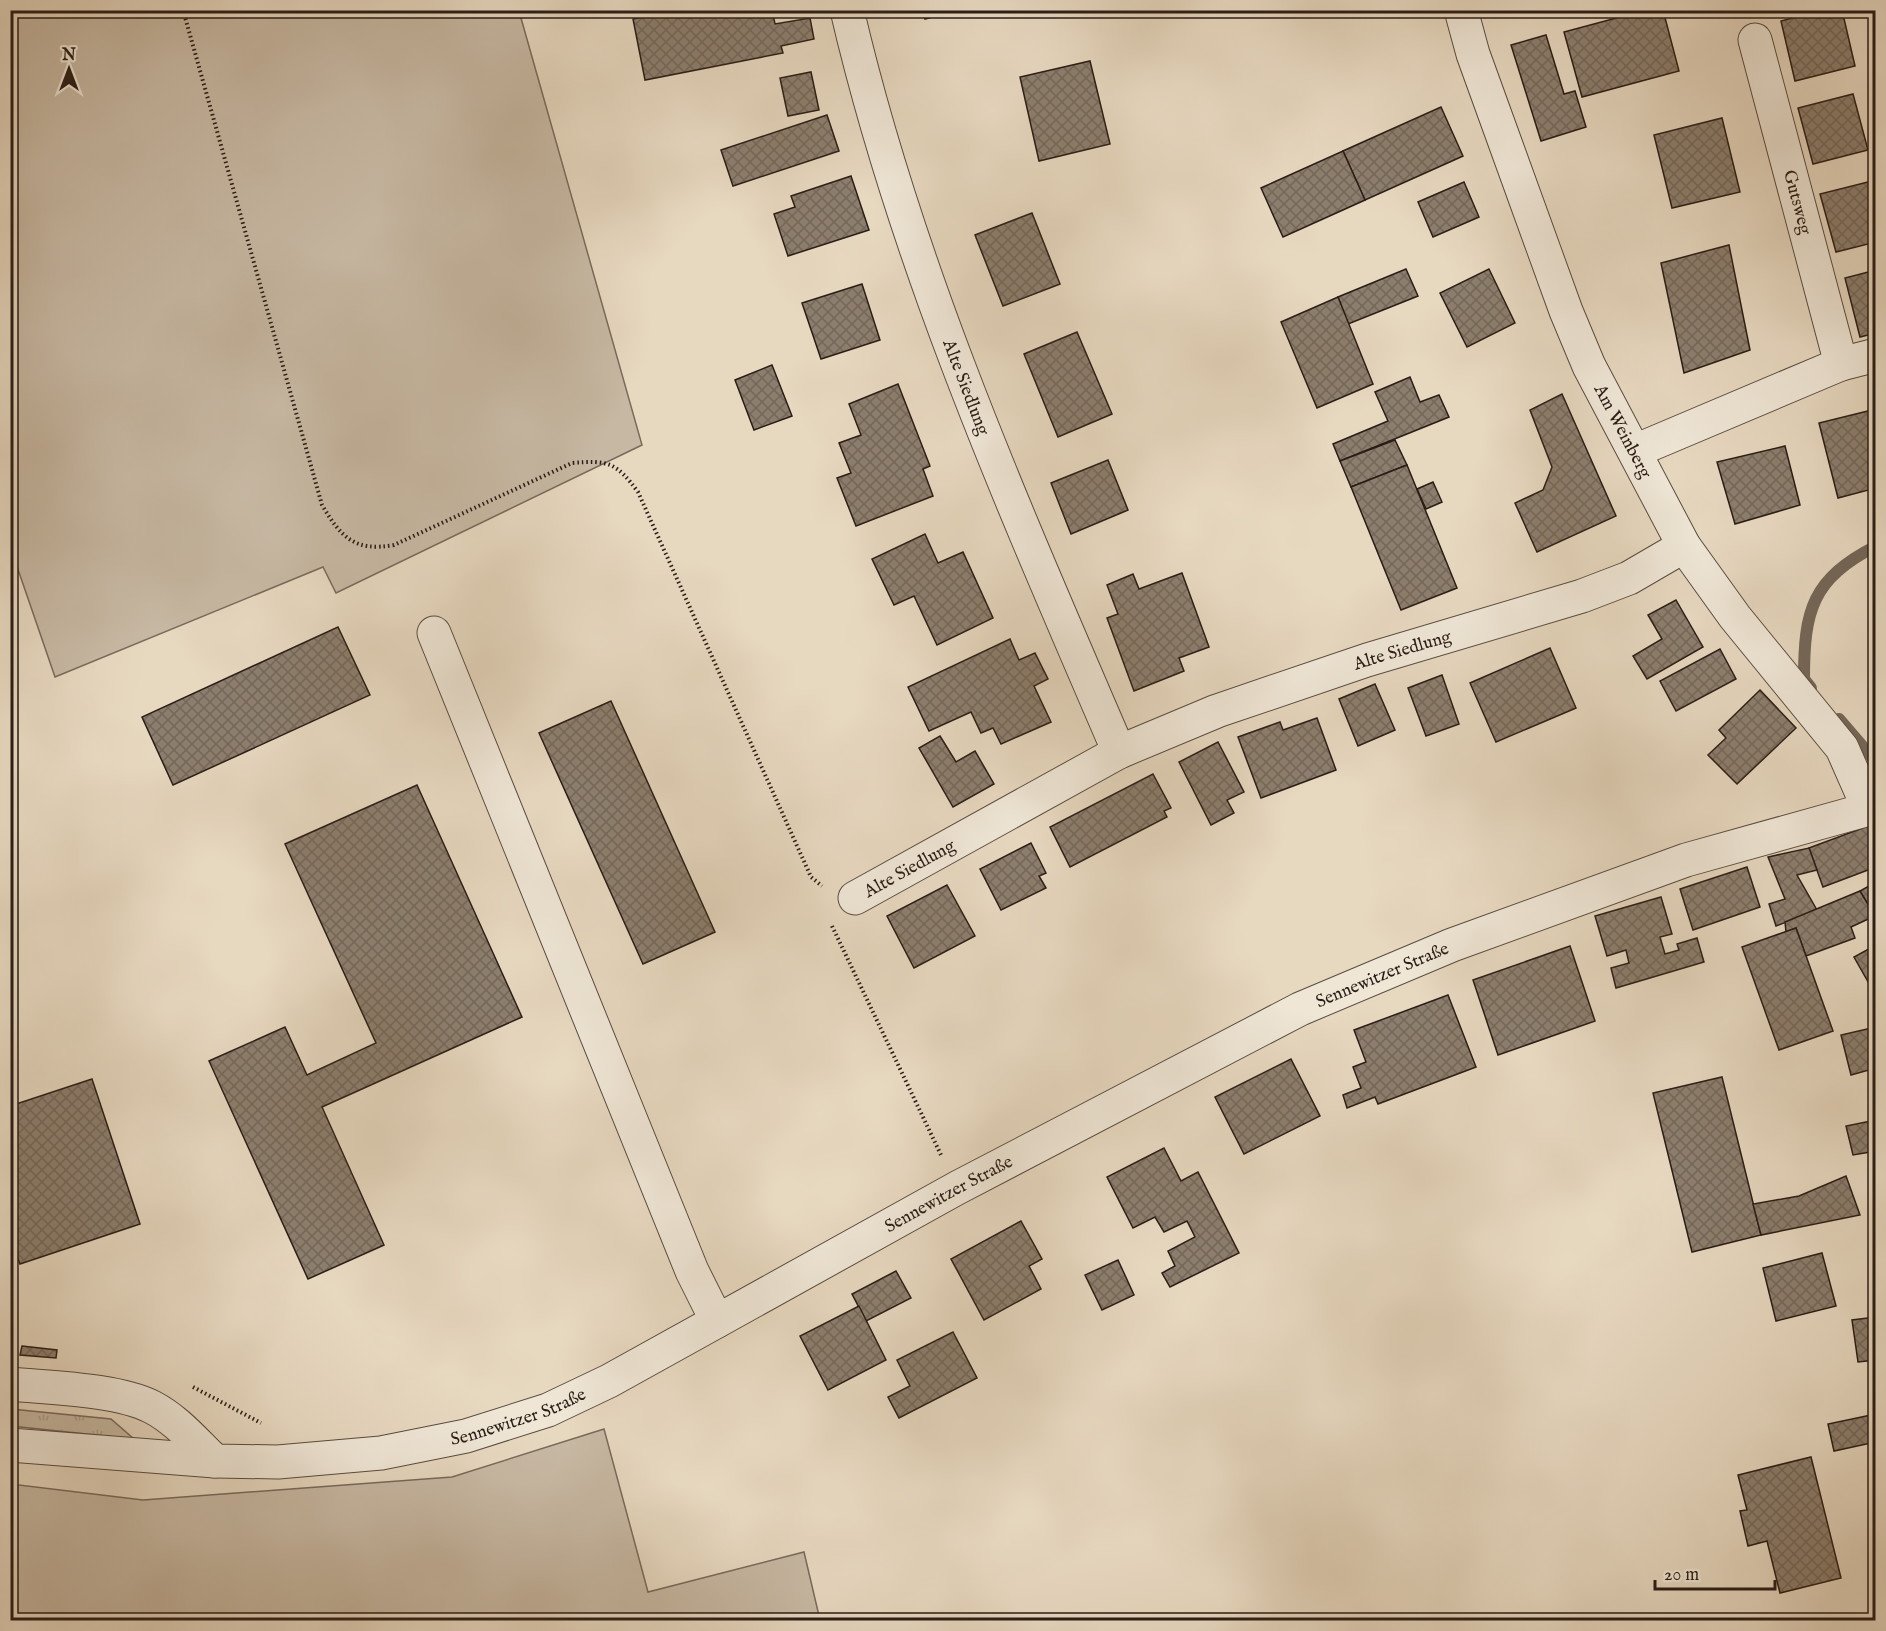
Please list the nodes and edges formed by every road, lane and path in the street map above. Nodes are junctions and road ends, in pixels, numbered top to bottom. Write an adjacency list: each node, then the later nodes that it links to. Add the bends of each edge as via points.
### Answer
1 (183, 10): 12 (path, via 321,504 337,530 353,542 375,548 394,545 572,463 601,461 622,470 638,492 811,877 832,895)
2 (847, 10): 10 (street, Alte Siedlung, via 915,252 992,455)
3 (1461, 10): 7 (street, Am Weinberg, via 1473,54 1566,311 1589,366)
4 (1755, 40): 6 (street, Gutsweg)
5 (1875, 355): 6 (street)
6 (1841, 364): 7 (street)
7 (1635, 451): 8 (street, Am Weinberg)
8 (1684, 546): 10 (street, Alte Siedlung, via 1629,578 1582,596 1367,660 1217,711); 11 (street, Am Weinberg, via 1735,617 1842,748)
9 (434, 633): 14 (street, via 692,1271)
10 (1119, 752): 12 (street, Alte Siedlung)
11 (1872, 807): 13 (street, Sennewitzer Straße, via 1686,860 1452,945 1300,1010)
12 (855, 898): 13 (path, via 833,914 832,929)
13 (957, 1188): 14 (street, Sennewitzer Straße)
14 (717, 1321): 19 (street, Sennewitzer Straße, via 548,1410 466,1436 381,1453 278,1462)
15 (10, 1384): 19 (street, via 121,1397 151,1407 178,1425)
16 (189, 1385): 17 (path)
17 (270, 1428)
18 (10, 1445): 19 (street, Sennewitzer Straße)
19 (215, 1461)

